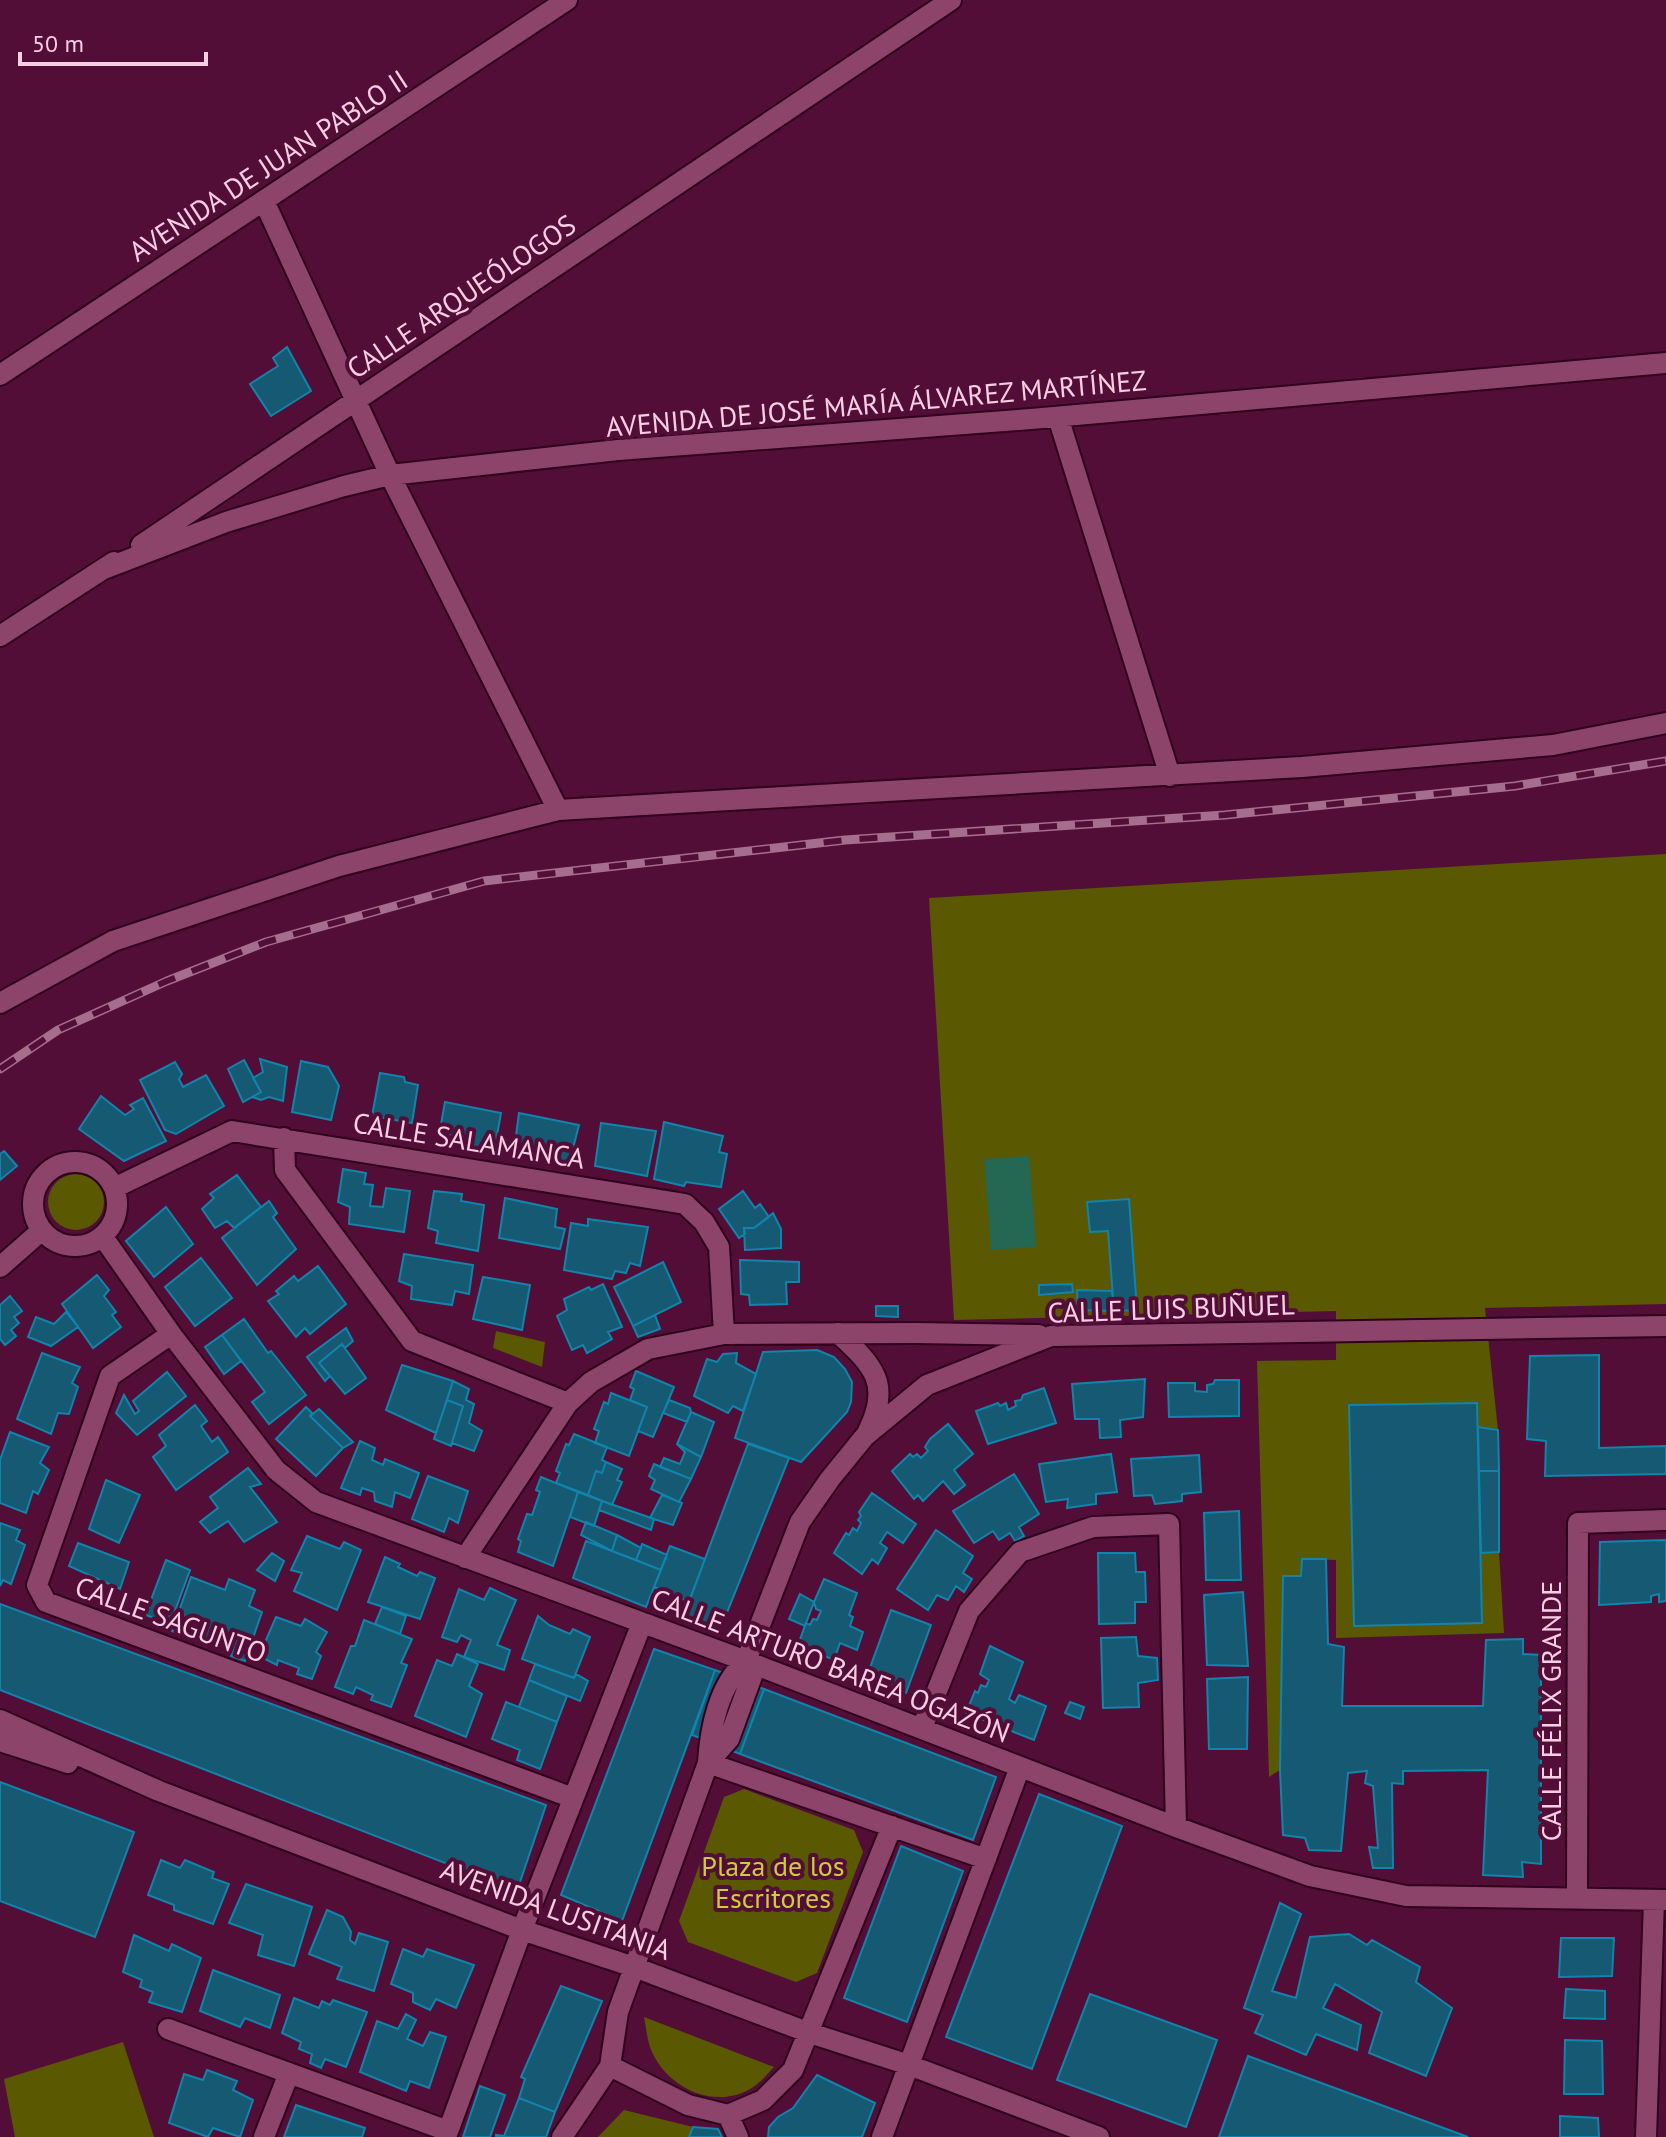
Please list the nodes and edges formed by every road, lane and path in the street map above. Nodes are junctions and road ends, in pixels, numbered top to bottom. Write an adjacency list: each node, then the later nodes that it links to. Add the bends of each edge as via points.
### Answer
1 (567, 0): 3 (street, AVENIDA DE JUAN PABLO II)
2 (943, 3): 6 (street, CALLE ARQUEÓLOGOS)
3 (264, 201): 5 (street, AVENIDA DE JUAN PABLO II); 6 (street)
4 (1666, 363): 7 (street, AVENIDA DE JOSÉ MARÍA ÁLVAREZ MARTÍNEZ)
5 (0, 375)
6 (356, 400): 8 (street); 9 (street, CALLE ARQUEÓLOGOS)
7 (1058, 417): 8 (street, AVENIDA DE JOSÉ MARÍA ÁLVAREZ MARTÍNEZ, via 618,450); 12 (street)
8 (390, 475): 9 (street, AVENIDA DE JOSÉ MARÍA ÁLVAREZ MARTÍNEZ, via 226,522); 13 (street)
9 (104, 569): 10 (street, CALLE ARQUEÓLOGOS)
10 (0, 636)
11 (1666, 723): 12 (street, via 1553,745)
12 (1170, 776): 13 (street)
13 (558, 810): 14 (street, via 339,866 113,941)
14 (0, 1003)
15 (284, 1138): 16 (street, CALLE SALAMANCA, via 232,1131); 23 (street, CALLE SALAMANCA, via 685,1204 719,1247); 25 (street, via 285,1170 412,1341)
16 (114, 1188): 17 (street, via 106,1175 75,1161 49,1170 32,1200); 18 (street, via 117,1211)
17 (41, 1231): 18 (street, via 70,1247); 19 (street)
18 (103, 1237): 22 (street, CALLE ARTURO BAREA OGAZÓN)
19 (0, 1267)
20 (1666, 1326): 24 (street, CALLE LUIS BUÑUEL)
21 (838, 1333): 23 (street); 24 (street); 26 (street, via 868,1360 878,1387 878,1411)
22 (171, 1334): 28 (street, CALLE ARTURO BAREA OGAZÓN, via 276,1470 316,1502); 36 (street, CALLE SAGUNTO, via 110,1376 37,1585 46,1602)
23 (724, 1334): 25 (street, via 648,1349 591,1382)
24 (1051, 1336): 26 (street, CALLE LUIS BUÑUEL, via 927,1385)
25 (568, 1403): 28 (street)
26 (865, 1436): 30 (street, CALLE LUIS BUÑUEL, via 800,1522)
27 (1666, 1520): 41 (street, CALLE FÉLIX GRANDE, via 1578,1523)
28 (465, 1558): 29 (street, CALLE ARTURO BAREA OGAZÓN)
29 (642, 1623): 30 (street, CALLE ARTURO BAREA OGAZÓN); 36 (street)
30 (746, 1661): 32 (street, CALLE ARTURO BAREA OGAZÓN); 34 (street, via 752,1676 734,1726)
31 (0, 1720): 37 (street, AVENIDA LUSITANIA)
32 (922, 1728): 35 (street, CALLE ARTURO BAREA OGAZÓN); 39 (street, via 969,1611 1020,1552 1093,1527 1169,1524)
33 (0, 1741): 37 (street)
34 (708, 1763): 38 (street); 44 (street)
35 (1020, 1767): 39 (street, CALLE ARTURO BAREA OGAZÓN); 40 (street)
36 (573, 1798): 43 (street)
37 (182, 1800): 43 (street, AVENIDA LUSITANIA)
38 (892, 1826): 40 (street); 46 (street)
39 (1176, 1827): 41 (street, CALLE ARTURO BAREA OGAZÓN, via 1310,1876 1406,1896)
40 (986, 1859): 47 (street)
41 (1577, 1899): 42 (street, CALLE ARTURO BAREA OGAZÓN)
42 (1660, 1900): 58 (street)
43 (522, 1930): 44 (street, AVENIDA LUSITANIA); 51 (street)
44 (634, 1967): 46 (street, AVENIDA LUSITANIA); 48 (street, via 618,2012)
45 (168, 2029): 49 (street)
46 (810, 2033): 47 (street, AVENIDA LUSITANIA); 50 (street, via 793,2070 763,2100)
47 (909, 2065): 56 (street); 57 (street, AVENIDA LUSITANIA)
48 (610, 2066): 50 (street, via 688,2105); 53 (street); 54 (street)
49 (289, 2073): 51 (street); 52 (street)
50 (728, 2115): 55 (street)
51 (447, 2134)
52 (264, 2137)
53 (562, 2137)
54 (579, 2137)
55 (738, 2137)
56 (882, 2137)
57 (1099, 2137)
58 (1646, 2137)

